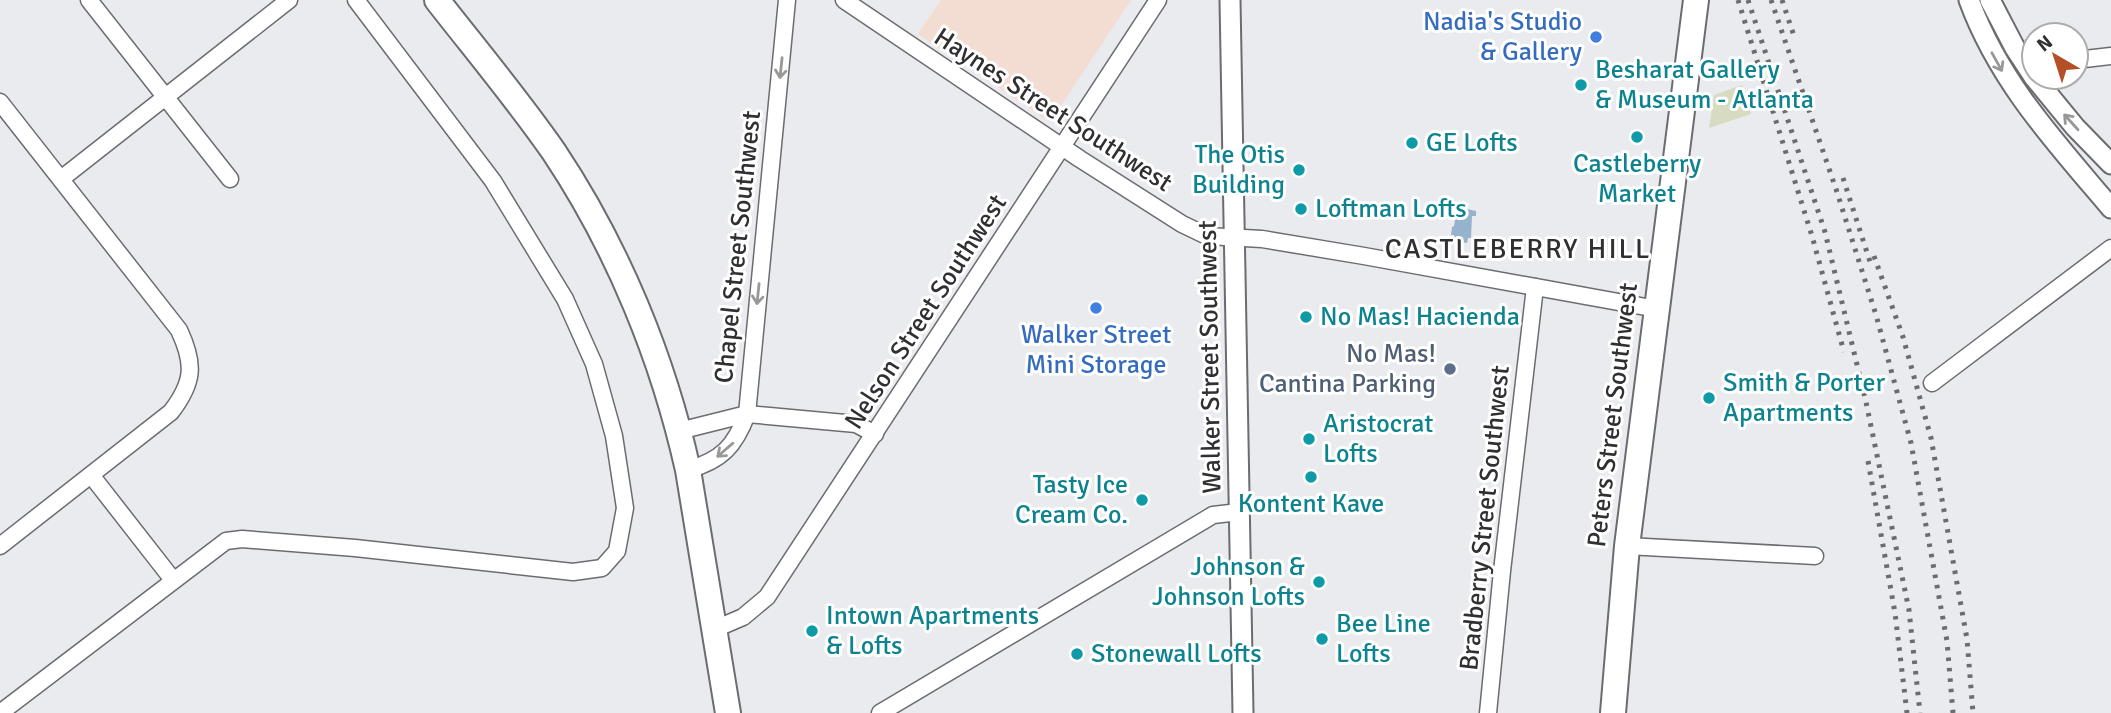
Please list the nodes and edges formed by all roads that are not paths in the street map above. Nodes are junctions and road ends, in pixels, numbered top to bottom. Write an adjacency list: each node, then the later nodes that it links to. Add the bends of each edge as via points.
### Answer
1 (89, 0): 18 (street)
2 (289, 0): 18 (street)
3 (356, 0): 39 (street, via 493,181 565,299 594,364 614,436 625,508 617,551 602,568 573,572 242,539 226,541)
4 (437, 0): 31 (main road, via 554,152 610,247 655,353)
5 (787, 0): 30 (street, Chapel Street Southwest, one-way to 30)
6 (844, 0): 20 (street, Haynes Street Southwest)
7 (1158, 0): 20 (street, Nelson Street Southwest)
8 (1230, 0): 25 (street, Walker Street Southwest)
9 (1969, 0): 16 (street, one-way to 16, via 1980,30)
10 (1990, 0): 12 (street)
11 (1694, 11): 28 (main road, Peters Street Southwest)
12 (2020, 55)
13 (2111, 56): 14 (street)
14 (2090, 58)
15 (2020, 84): 16 (street)
16 (2013, 88): 24 (street)
17 (2046, 91): 21 (street, one-way to 17)
18 (166, 97): 22 (street); 23 (street)
19 (0, 102): 22 (street)
20 (1063, 148): 25 (street, Haynes Street Southwest, via 1182,224 1207,236); 32 (street, Nelson Street Southwest)
21 (2111, 164)
22 (61, 179): 34 (street, via 179,330 189,352 188,385 171,412)
23 (230, 179)
24 (2111, 208)
25 (1235, 239): 27 (street, Haynes Street Southwest, via 1262,239); 35 (street, Walker Street Southwest)
26 (2111, 248): 29 (street)
27 (1535, 287): 28 (street, Haynes Street Southwest); 45 (street, Bradberry Street Southwest)
28 (1657, 309): 37 (main road, Peters Street Southwest)
29 (1932, 383)
30 (747, 414): 31 (street); 32 (street, via 856,424); 33 (street, Chapel Street Southwest, one-way to 33, via 734,443 706,465)
31 (679, 431): 33 (main road)
32 (875, 434): 40 (street, Nelson Street Southwest, via 767,597 743,617)
33 (688, 470): 40 (main road)
34 (91, 475): 36 (street); 39 (street)
35 (1240, 512): 43 (street, via 1213,515); 44 (street, Walker Street Southwest)
36 (0, 546)
37 (1626, 546): 38 (street); 46 (main road, Peters Street Southwest)
38 (1815, 556)
39 (173, 580): 41 (street)
40 (715, 629): 42 (main road)
41 (0, 713)
42 (728, 713)
43 (880, 713)
44 (1243, 713)
45 (1488, 713)
46 (1613, 713)

